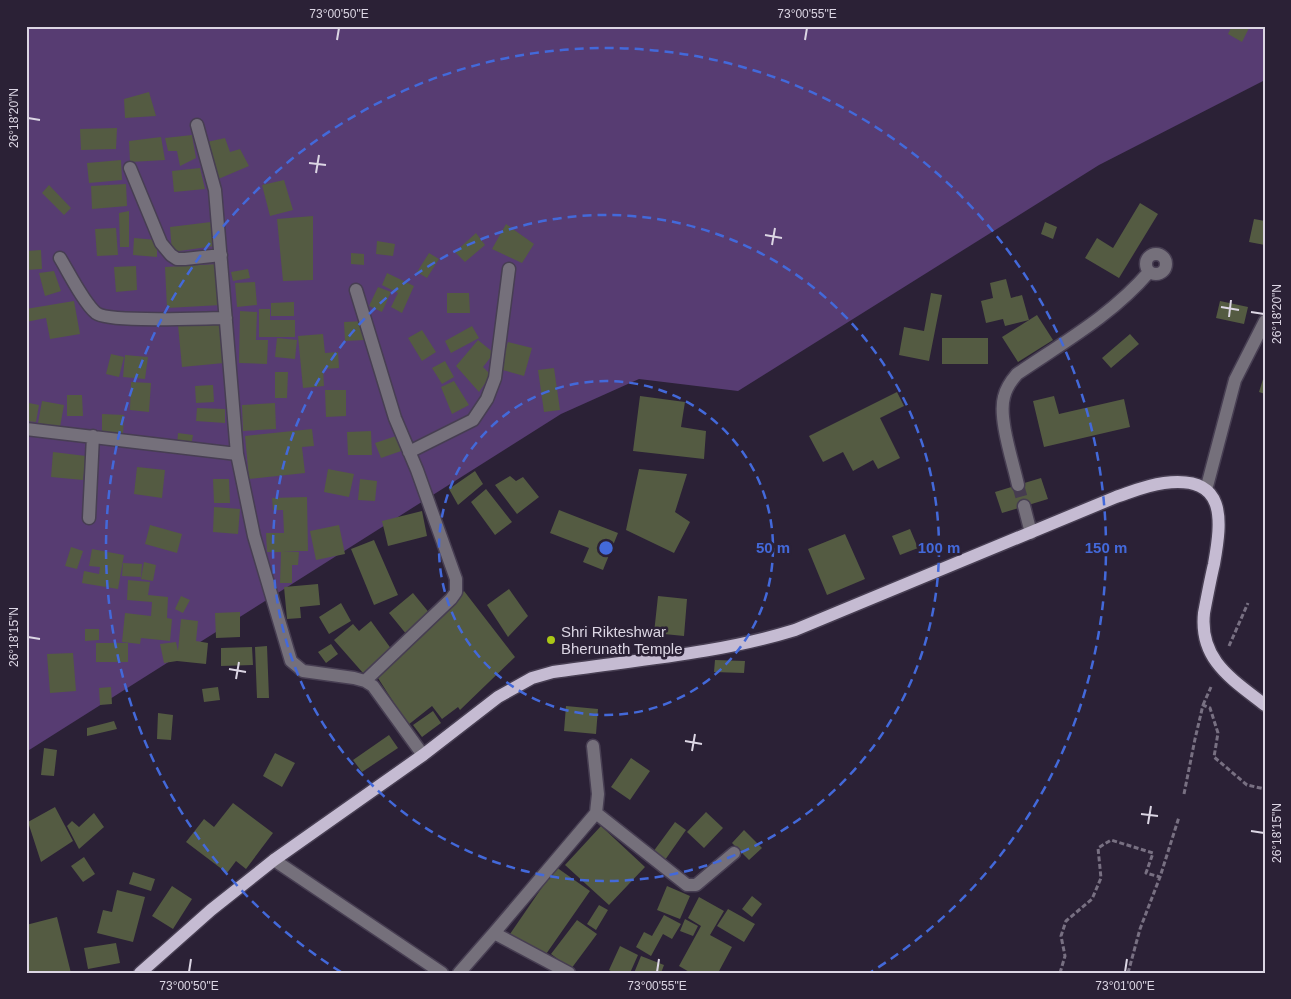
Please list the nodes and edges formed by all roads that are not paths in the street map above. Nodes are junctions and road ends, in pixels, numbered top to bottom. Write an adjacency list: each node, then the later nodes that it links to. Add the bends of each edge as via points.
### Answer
1 (197, 125): 3 (street, via 214,190)
2 (130, 168): 3 (street, via 161,243 170,255 177,259)
3 (221, 255): 8 (street)
4 (60, 258): 8 (street, via 98,315 122,319)
5 (509, 269): 12 (street, via 495,378 487,399 473,420)
6 (1149, 272): 14 (street, via 1113,308 1017,374 1009,384 1002,411)
7 (356, 290): 12 (street, via 395,418)
8 (226, 318): 13 (street)
9 (1265, 322): 15 (street, via 1235,380)
10 (26, 429): 11 (street)
11 (93, 436): 13 (street); 17 (street)
12 (410, 452): 19 (street, via 456,579 456,592)
13 (237, 454): 19 (street, via 254,536 291,660 303,671)
14 (1018, 484)
15 (1206, 490): 18 (main road, via 1193,484 1163,483 1116,497); 20 (main road, via 1215,502 1219,536 1204,613 1204,638 1212,658 1230,678)
16 (1024, 506): 18 (street)
17 (88, 518)
18 (1031, 533): 22 (main road, via 813,624 775,636 532,678 498,697)
19 (365, 681): 22 (street, via 373,686)
20 (1265, 705)
21 (593, 746): 23 (street, via 598,794)
22 (423, 755): 25 (main road)
23 (596, 813): 24 (street, via 687,885 696,885); 26 (street)
24 (734, 853)
25 (274, 860): 27 (main road); 28 (street)
26 (494, 933): 29 (street); 30 (street)
27 (140, 973)
28 (442, 973)
29 (458, 973)
30 (569, 973)

